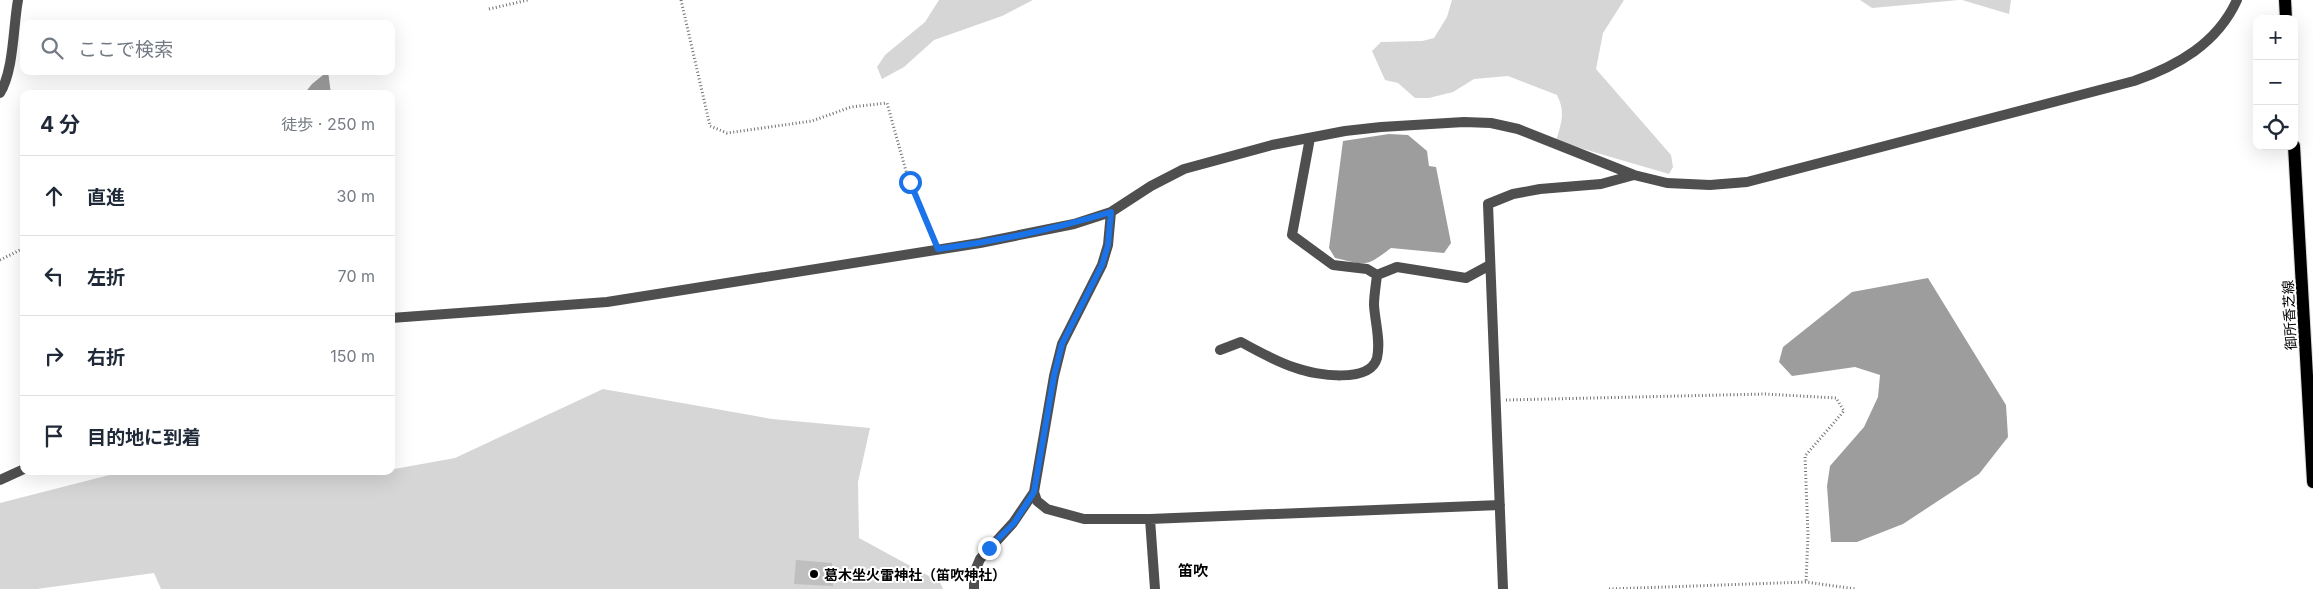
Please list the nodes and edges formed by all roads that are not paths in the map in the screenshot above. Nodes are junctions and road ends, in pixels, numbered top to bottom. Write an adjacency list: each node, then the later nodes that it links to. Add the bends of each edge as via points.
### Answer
1 (18, 0): 5 (street, via 5,86)
2 (2238, 0): 8 (street, via 2215,34 2195,52 2164,71 2134,81 1747,182 1710,186 1667,183)
3 (2285, 0): 4 (main road)
4 (2286, 15)
5 (0, 93)
6 (1310, 138): 8 (street, via 1381,127 1491,123 1518,129); 9 (street, via 1184,169); 11 (street, via 1292,235 1333,265 1367,270)
7 (2294, 150): 13 (main road, 御所香芝線)
8 (1634, 175): 10 (street, via 1601,184 1513,194 1488,204)
9 (1111, 212): 12 (street, via 1045,230 938,249 573,306); 18 (street, via 1108,245 1102,265 1062,344)
10 (1490, 265): 11 (street, via 1466,278 1396,267); 19 (street)
11 (1377, 275): 14 (street, via 1374,303 1378,347 1376,361 1369,369 1355,375 1298,369 1241,342)
12 (395, 318)
13 (2309, 334): 17 (main road, 御所香芝線)
14 (1220, 350)
15 (20, 471): 16 (street)
16 (0, 480)
17 (2313, 482)
18 (1034, 492): 20 (street, via 1036,501 1060,514 1084,519); 21 (street, via 1014,523 980,559 974,573)
19 (1500, 505): 20 (street); 23 (street)
20 (1150, 519): 22 (street)
21 (974, 589)
22 (1155, 589)
23 (1503, 589)

